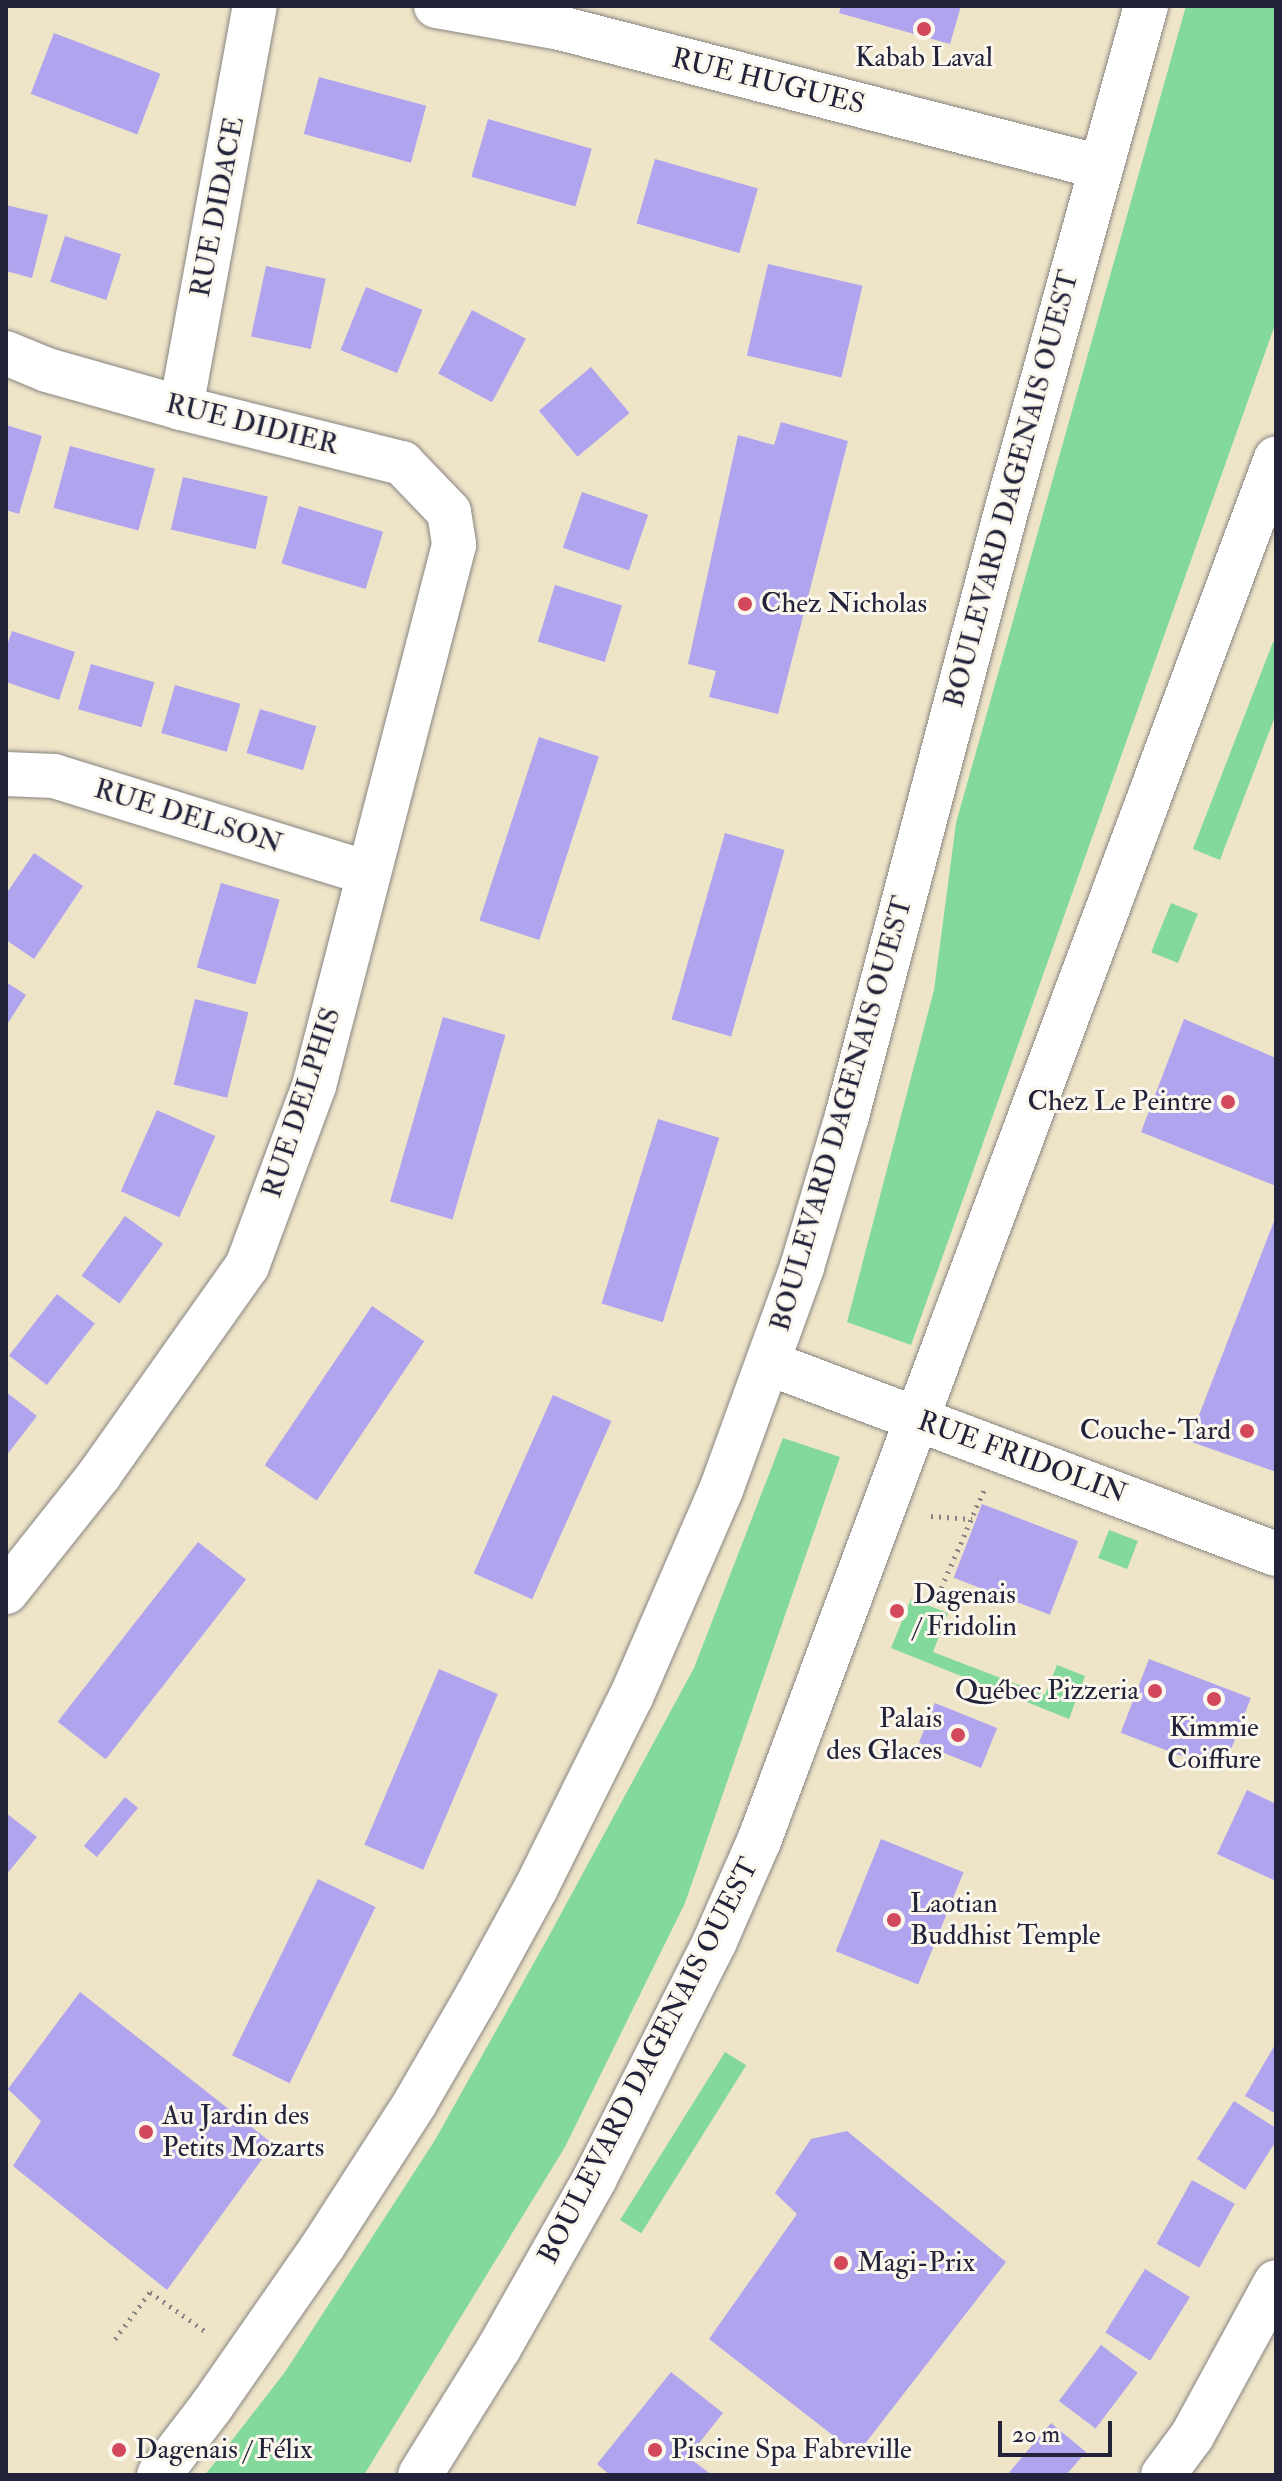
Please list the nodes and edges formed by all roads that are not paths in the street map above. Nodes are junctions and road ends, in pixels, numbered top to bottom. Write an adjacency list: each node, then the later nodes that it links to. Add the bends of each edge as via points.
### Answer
1 (255, 6): 7 (main road, RUE DIDACE)
2 (436, 6): 4 (main road, RUE HUGUES, via 560,28)
3 (1146, 6): 5 (main road, BOULEVARD DAGENAIS OUEST)
4 (615, 24): 5 (main road, RUE HUGUES)
5 (1100, 167): 12 (main road, BOULEVARD DAGENAIS OUEST, via 847,1116)
6 (6, 353): 7 (main road, RUE DIDIER)
7 (181, 408): 9 (main road, RUE DIDIER, via 402,463 449,512)
8 (1276, 458): 13 (main road, BOULEVARD DAGENAIS OUEST)
9 (454, 545): 11 (main road, RUE DELPHIS)
10 (6, 774): 11 (main road, RUE DELSON, via 54,776)
11 (368, 873): 15 (main road, RUE DELPHIS, via 314,1086 247,1266 100,1474)
12 (768, 1363): 13 (main road, RUE FRIDOLIN); 17 (main road, BOULEVARD DAGENAIS OUEST, via 721,1490 638,1683 507,1941 353,2201)
13 (918, 1419): 14 (main road, RUE FRIDOLIN); 18 (main road, BOULEVARD DAGENAIS OUEST, via 783,1781 715,1941 570,2225)
14 (1276, 1554)
15 (6, 1592)
16 (1276, 2282): 19 (main road, via 1192,2436)
17 (159, 2475)
18 (420, 2475)
19 (1163, 2475)

